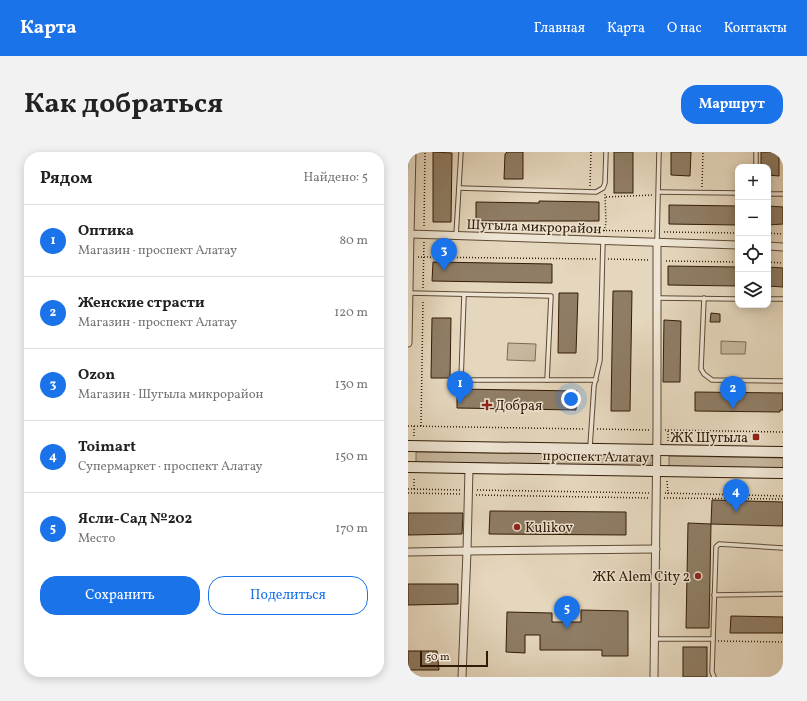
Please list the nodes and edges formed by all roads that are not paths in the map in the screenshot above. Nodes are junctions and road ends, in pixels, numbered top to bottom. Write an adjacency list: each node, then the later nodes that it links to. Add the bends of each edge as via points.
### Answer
1 (461, 152): 7 (lane)
2 (606, 152): 7 (lane, via 605,183 603,188 596,192)
3 (659, 152): 9 (lane)
4 (756, 152): 6 (lane)
5 (410, 153): 12 (street)
6 (756, 164)
7 (459, 188): 13 (lane)
8 (735, 193): 9 (lane)
9 (659, 194): 15 (lane)
10 (771, 194): 11 (lane)
11 (783, 194)
12 (409, 234): 13 (street, Шугыла микрорайон); 19 (street)
13 (456, 237): 14 (street, Шугыла микрорайон)
14 (603, 241): 15 (street, Шугыла микрорайон); 28 (lane, via 600,360)
15 (657, 242): 16 (street, Шугыла микрорайон); 21 (street)
16 (735, 245)
17 (771, 246): 18 (street)
18 (783, 247)
19 (409, 293): 20 (lane); 26 (street)
20 (464, 295): 27 (lane, via 461,380); 27 (lane, via 551,296)
21 (658, 298): 22 (lane); 32 (street)
22 (704, 298): 23 (lane); 29 (lane, via 701,369 704,374 712,380)
23 (735, 299)
24 (771, 299): 25 (lane)
25 (783, 299)
26 (408, 343)
27 (547, 380): 28 (lane)
28 (596, 380): 31 (lane)
29 (783, 381)
30 (411, 443): 31 (main road, проспект Алатау)
31 (590, 450): 32 (main road, проспект Алатау)
32 (657, 451): 33 (main road, проспект Алатау); 36 (street)
33 (783, 452)
34 (469, 468): 35 (main road, проспект Алатау); 36 (main road, проспект Алатау); 40 (street)
35 (411, 470)
36 (657, 471): 37 (main road, проспект Алатау); 39 (street)
37 (783, 473)
38 (783, 548): 43 (lane, via 719,544 715,551)
39 (656, 549): 40 (street); 44 (street)
40 (467, 551): 41 (street); 46 (street)
41 (408, 552)
42 (783, 594): 43 (lane)
43 (714, 595): 45 (lane)
44 (654, 639): 45 (lane); 47 (street)
45 (713, 639): 48 (lane)
46 (462, 677)
47 (654, 677)
48 (714, 677)

